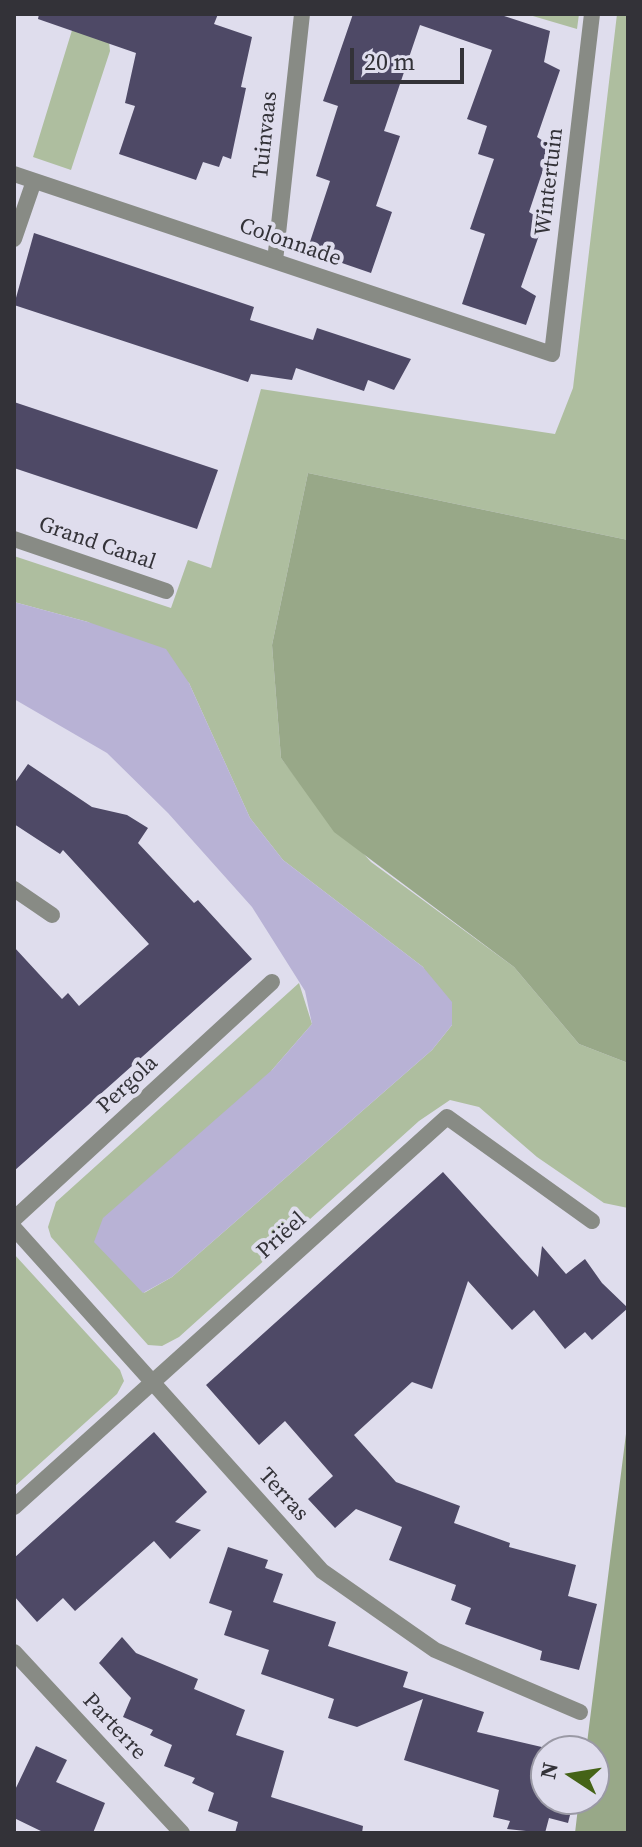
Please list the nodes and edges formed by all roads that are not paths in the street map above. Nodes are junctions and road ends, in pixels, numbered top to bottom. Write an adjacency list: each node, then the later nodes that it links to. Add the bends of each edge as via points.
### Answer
1 (302, 14): 6 (street, Tuinvaas)
2 (592, 14): 7 (street, Wintertuin)
3 (14, 174): 4 (street, Colonnade)
4 (34, 181): 5 (street); 6 (street, Colonnade)
5 (14, 239)
6 (275, 261): 7 (street, Colonnade)
7 (552, 354)
8 (14, 539): 9 (street, Grand Canal)
9 (166, 591)
10 (14, 889): 11 (street)
11 (52, 915)
12 (272, 982): 13 (street, Pergola)
13 (14, 1219)
14 (592, 1221): 16 (street, Priëel, via 447,1117)
15 (14, 1228): 16 (street, Terras)
16 (153, 1381): 17 (street, Priëel); 19 (street, Terras, via 322,1571 435,1650)
17 (14, 1507)
18 (14, 1652): 20 (street, Parterre)
19 (580, 1712)
20 (182, 1833)

